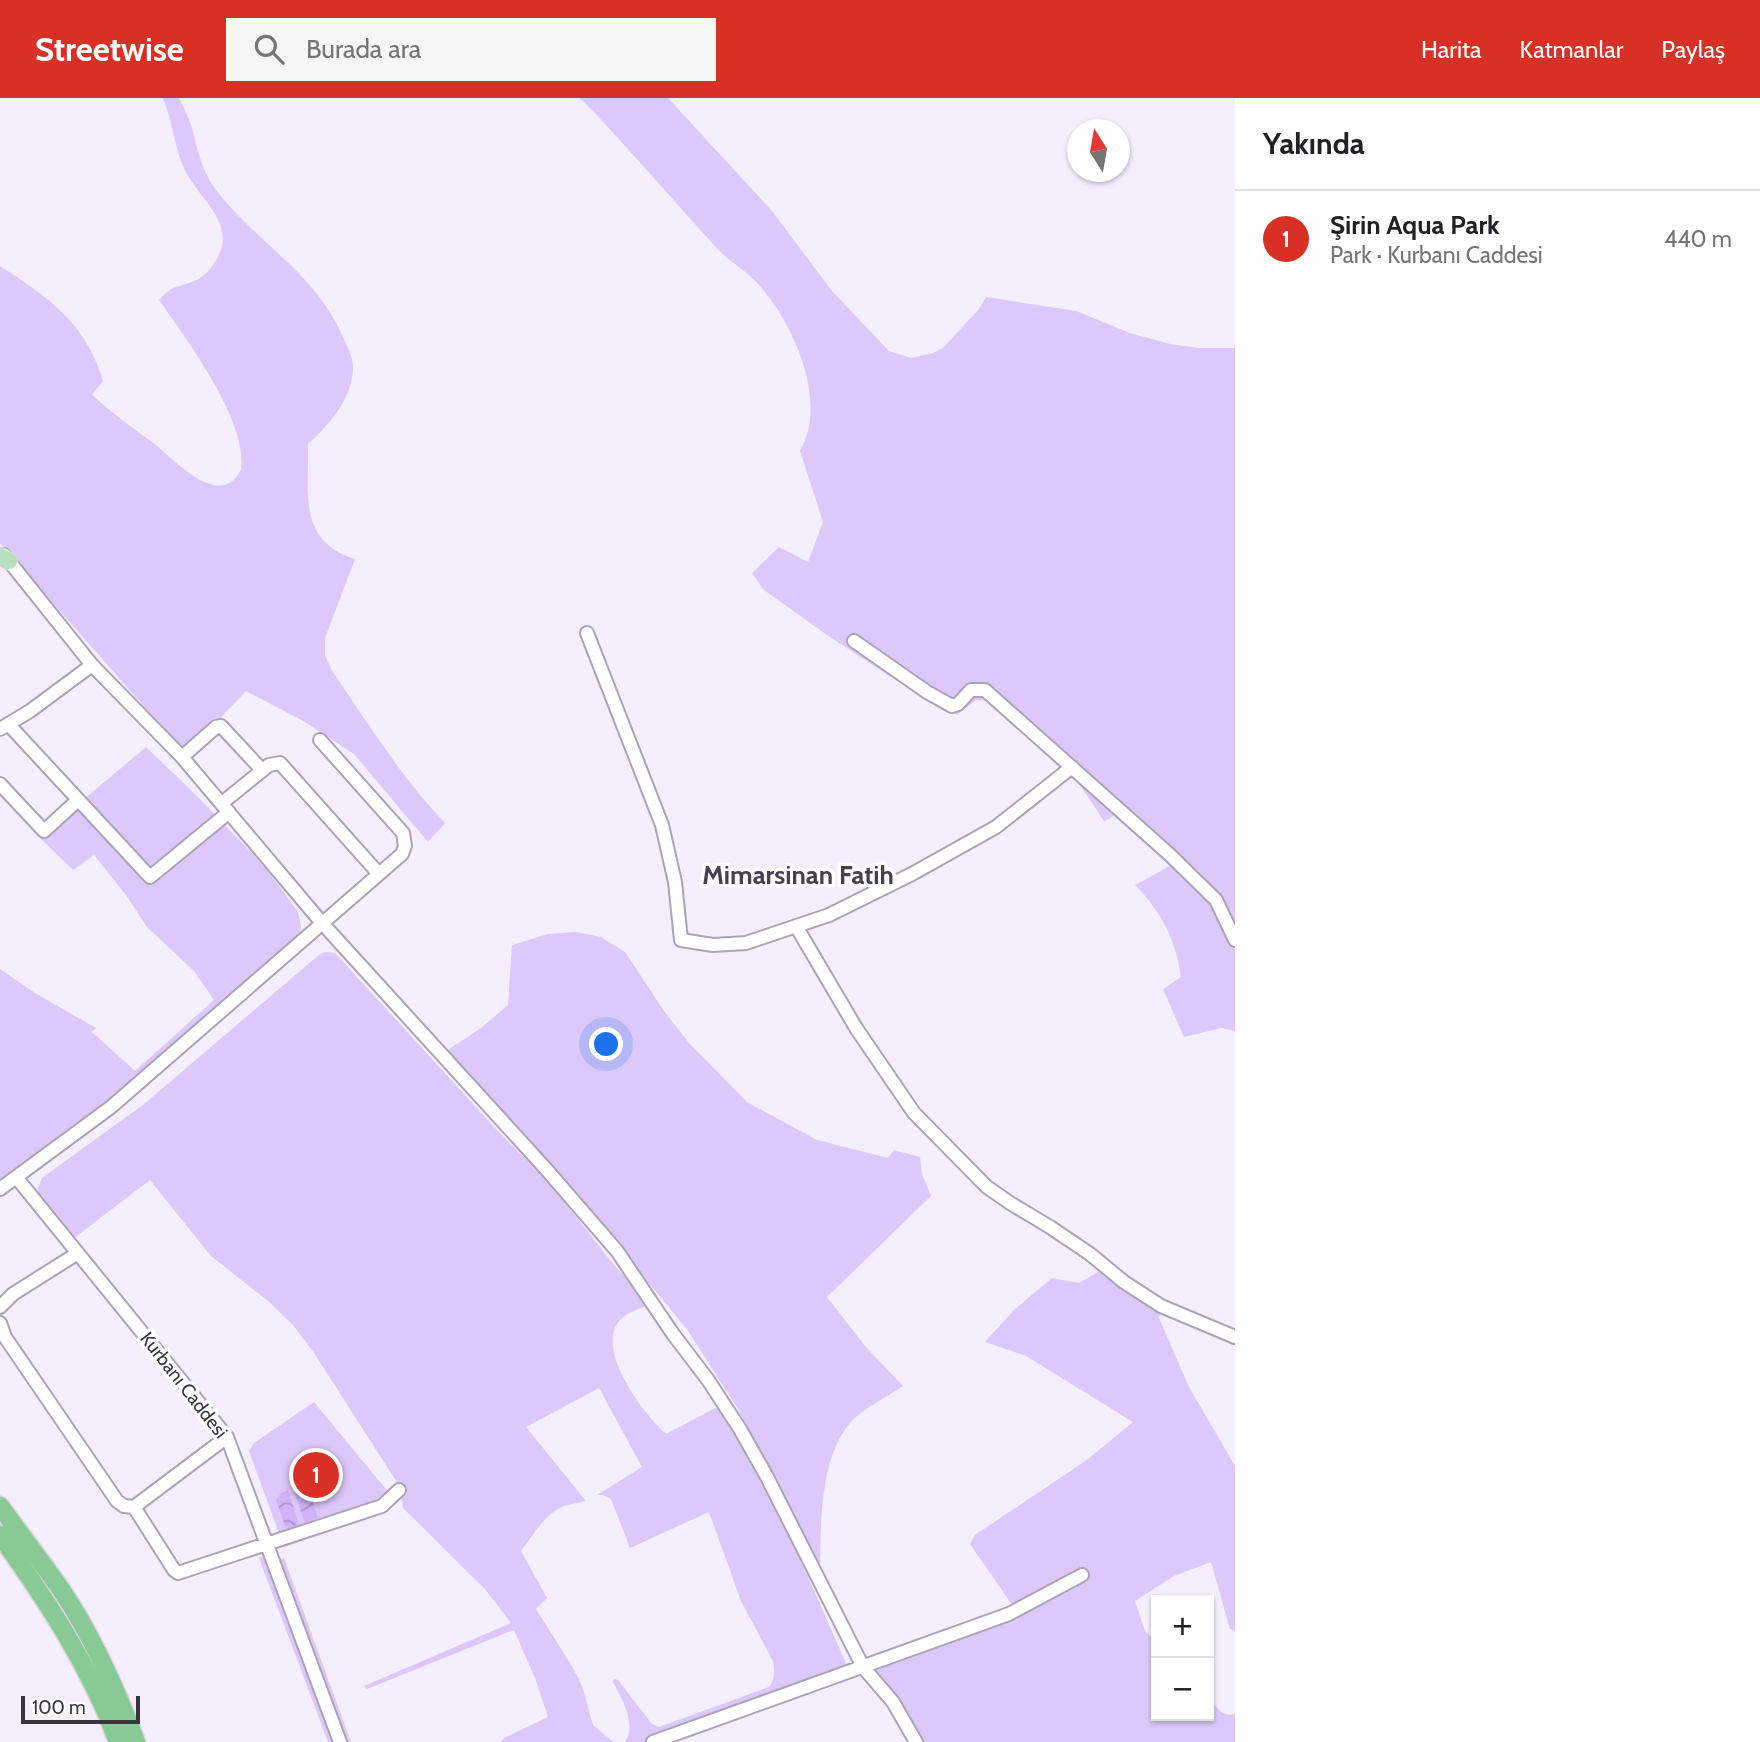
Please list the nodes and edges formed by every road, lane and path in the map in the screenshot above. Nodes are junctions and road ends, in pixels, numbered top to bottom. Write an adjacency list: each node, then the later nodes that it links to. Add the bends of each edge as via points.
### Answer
1 (3, 556): 4 (street)
2 (587, 633): 15 (street, via 662,825 675,882 681,940 713,945 746,943)
3 (854, 641): 8 (street, via 952,706 971,690 985,690)
4 (92, 665): 5 (street); 7 (street)
5 (5, 727): 11 (street)
6 (320, 740): 13 (street, via 403,833 404,850)
7 (182, 757): 9 (street, via 221,726); 12 (street)
8 (1072, 767): 15 (street, via 996,827 900,880); 16 (street, via 1216,900)
9 (262, 770): 12 (street); 13 (street, via 274,762 283,765)
10 (0, 784): 11 (street, via 44,831)
11 (78, 800): 12 (street, via 150,877)
12 (225, 807): 14 (street)
13 (379, 874): 14 (street)
14 (322, 923): 17 (street, via 111,1107); 30 (street, via 617,1251 740,1429)
15 (796, 926): 22 (street, via 856,1028 914,1113 987,1187 1161,1306)
16 (1235, 940)
17 (16, 1177): 18 (street); 19 (street, Kurbanı Caddesi)
18 (0, 1189)
19 (78, 1252): 20 (street); 23 (street, Kurbanı Caddesi)
20 (0, 1307)
21 (0, 1323): 26 (street, via 5,1337 117,1501)
22 (1235, 1337)
23 (227, 1437): 26 (street); 28 (street, Kurbanı Caddesi)
24 (399, 1490): 28 (street, via 382,1506)
25 (0, 1506): 32 (highway, via 78,1617)
26 (134, 1507): 28 (street, via 178,1573)
27 (0, 1535): 31 (highway, via 66,1631)
28 (266, 1544): 33 (street, Kurbanı Caddesi)
29 (1082, 1575): 30 (street, via 1009,1614)
30 (863, 1667): 34 (street); 35 (street, via 893,1702)
31 (118, 1742)
32 (136, 1742)
33 (340, 1742)
34 (653, 1742)
35 (916, 1742)

